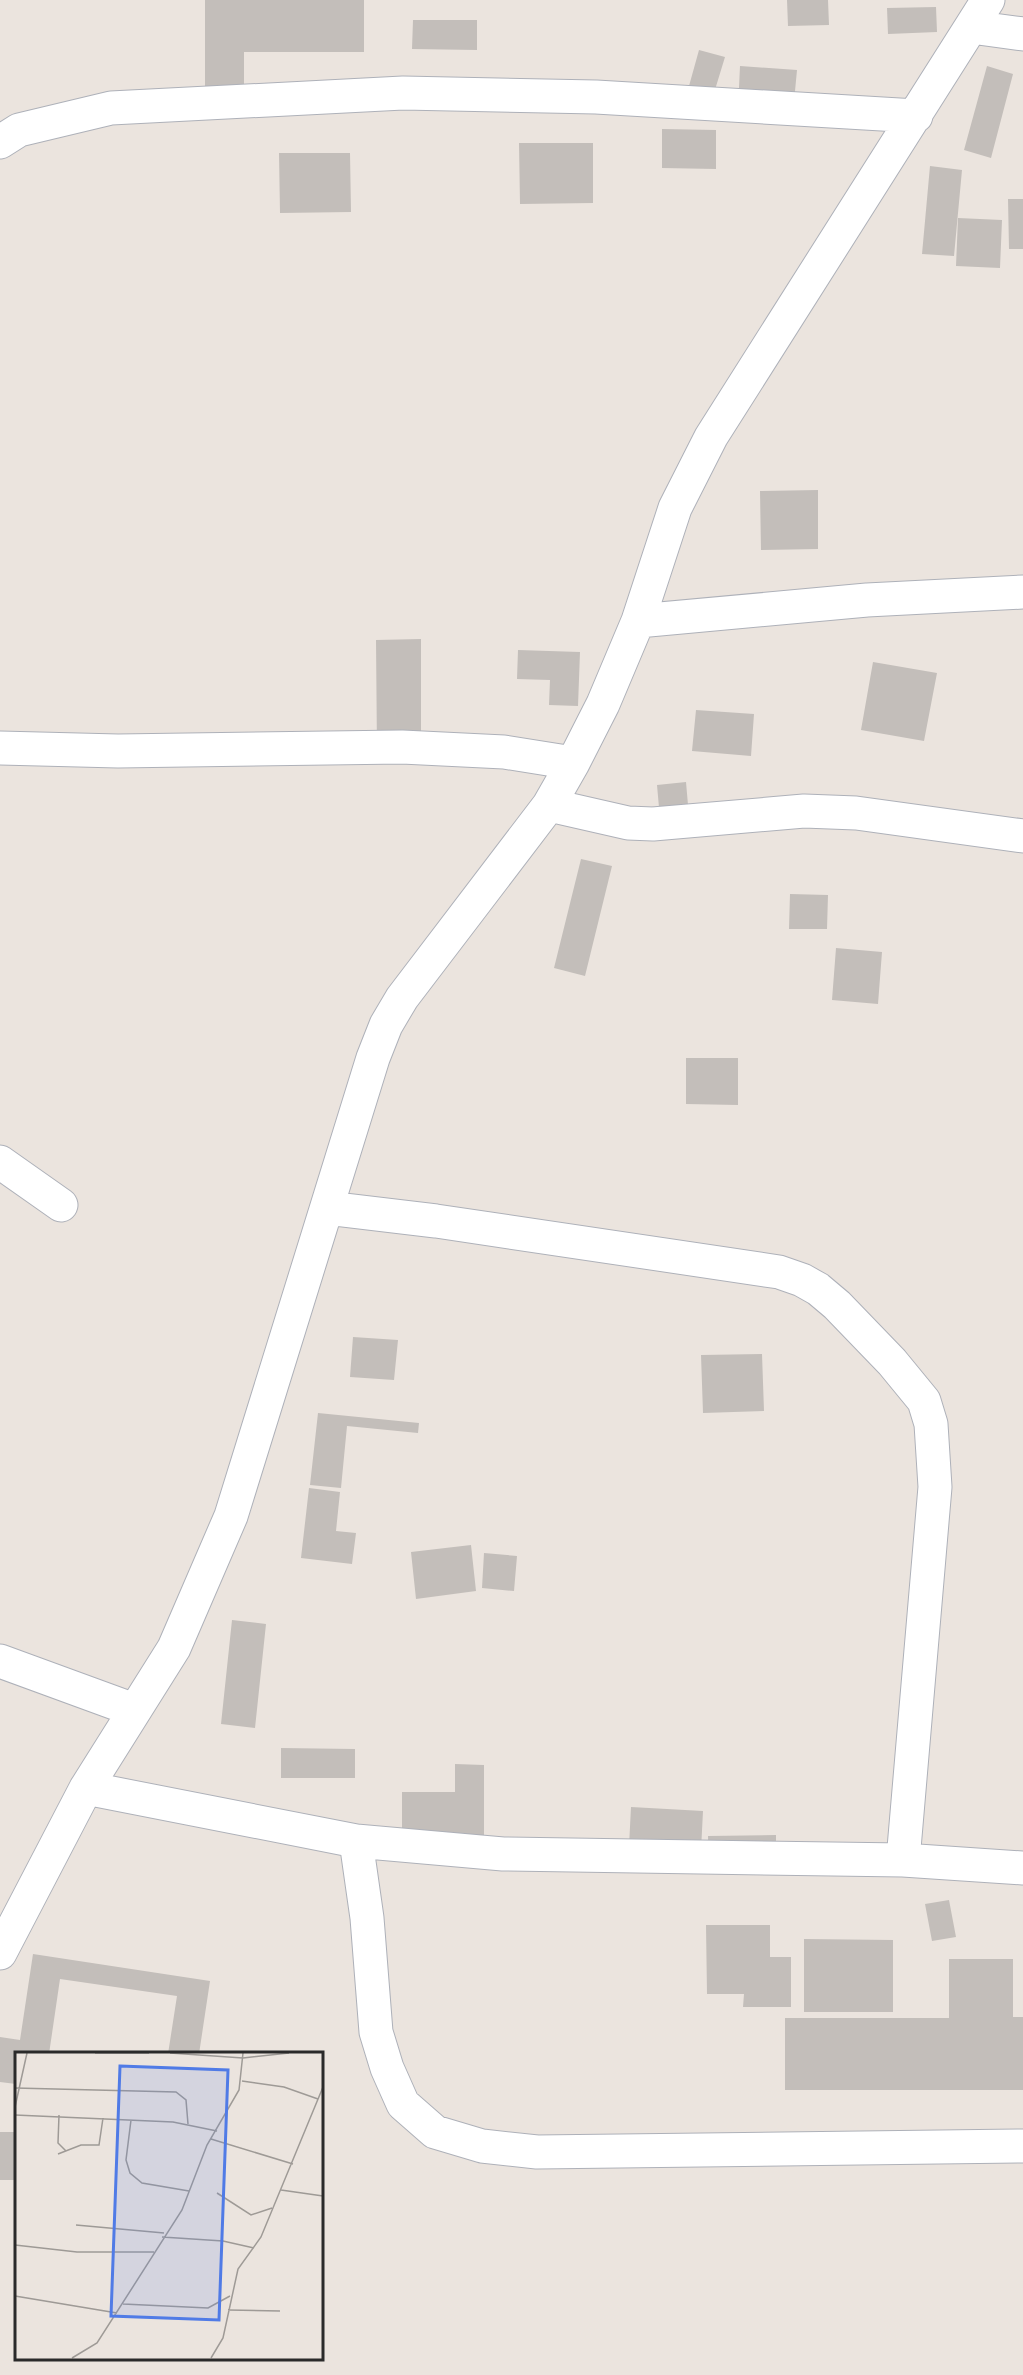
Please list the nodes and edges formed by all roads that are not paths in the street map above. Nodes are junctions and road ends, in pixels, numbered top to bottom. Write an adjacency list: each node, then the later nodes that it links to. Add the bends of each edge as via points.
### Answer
1 (979, 13): 2 (street); 3 (street)
2 (1023, 34)
3 (916, 116): 4 (street, via 596,97 403,93 111,108 19,130); 6 (street, via 711,437 675,508)
4 (0, 142)
5 (1023, 592): 6 (street, via 867,600)
6 (638, 621): 8 (street)
7 (0, 748): 8 (street, via 118,751 402,747 504,752)
8 (573, 763): 9 (street)
9 (549, 805): 10 (street, via 637,823 678,824 804,811 907,818); 13 (street, via 402,998 386,1025)
10 (1023, 836)
11 (0, 1162): 12 (street)
12 (61, 1205)
13 (327, 1208): 15 (street, via 231,1516 174,1648); 18 (street, via 779,1272 818,1289 892,1362 924,1401 931,1424 935,1487)
14 (0, 1660): 15 (street)
15 (134, 1710): 16 (street)
16 (86, 1788): 17 (street); 20 (street)
17 (356, 1841): 18 (street, via 502,1854); 21 (street, via 376,2032 403,2104 435,2132 482,2146 537,2152)
18 (903, 1860): 19 (street)
19 (1023, 1868)
20 (0, 1953)
21 (1023, 2146)

